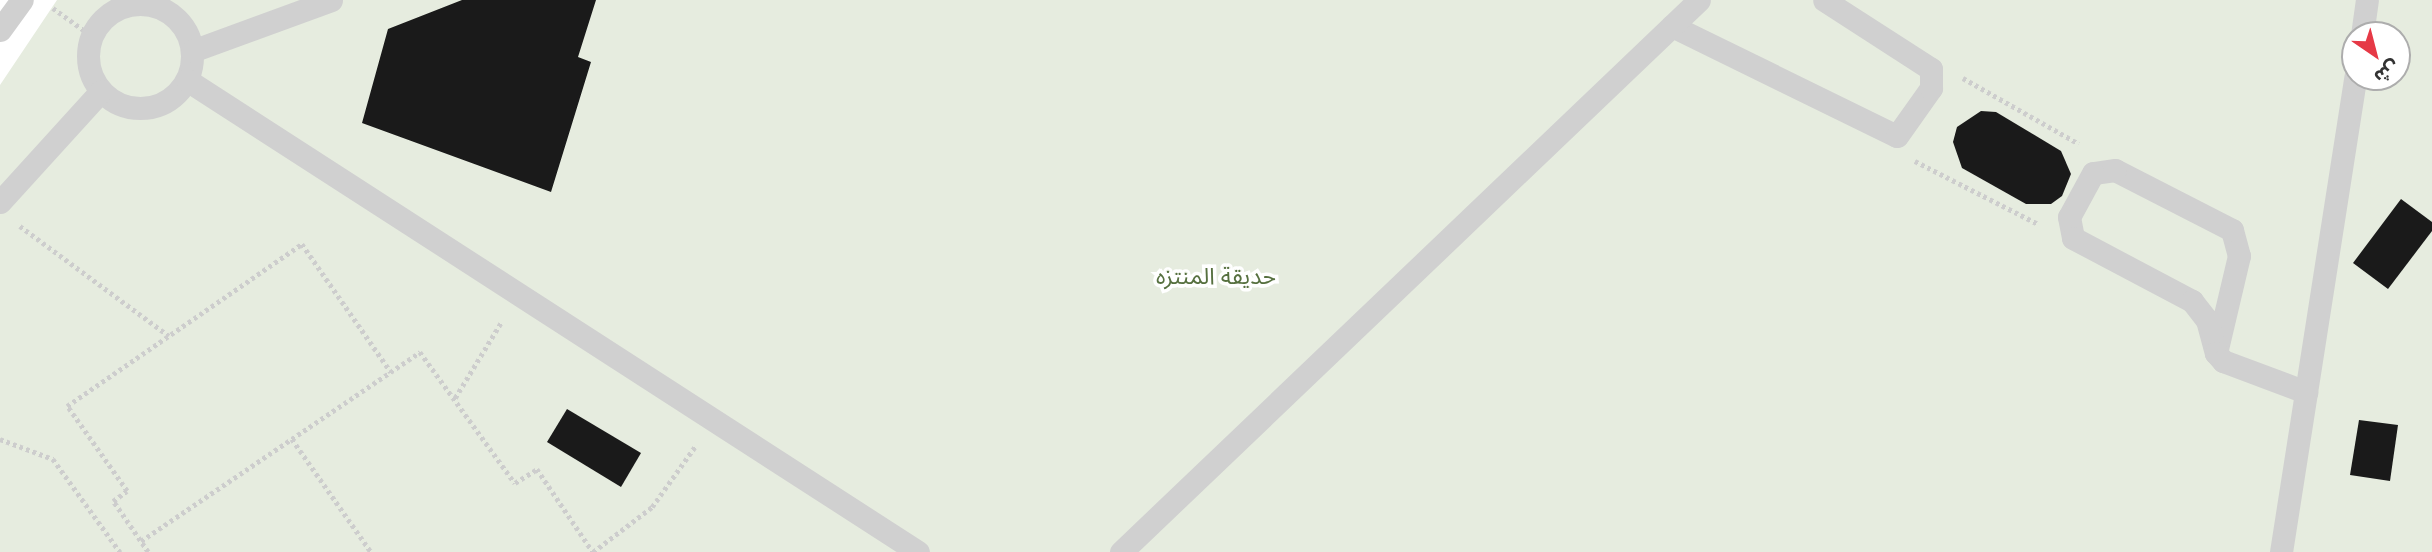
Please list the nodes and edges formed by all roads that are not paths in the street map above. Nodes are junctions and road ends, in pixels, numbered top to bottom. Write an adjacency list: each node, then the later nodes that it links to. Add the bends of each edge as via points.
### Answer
1 (22, 0): 9 (lane)
2 (331, 0): 10 (lane)
3 (1699, 0): 8 (lane)
4 (1824, 0): 8 (lane, via 1924,62 1932,74 1908,127 1889,137)
5 (2367, 0): 7 (lane)
6 (177, 7): 10 (lane); 12 (lane, via 132,5 107,16 92,36 89,66)
7 (2364, 21)
8 (1672, 26): 18 (lane)
9 (0, 30)
10 (192, 51): 11 (lane)
11 (187, 80): 12 (lane, via 167,101 139,109); 17 (lane)
12 (101, 90): 14 (lane)
13 (2353, 91): 16 (lane)
14 (6, 211)
15 (2216, 353): 15 (lane, via 2207,320 2192,301 2080,242 2067,224 2098,170 2115,170 2232,230 2239,256); 16 (lane, via 2232,366)
16 (2306, 391): 19 (lane)
17 (918, 552)
18 (1121, 552)
19 (2281, 552)

